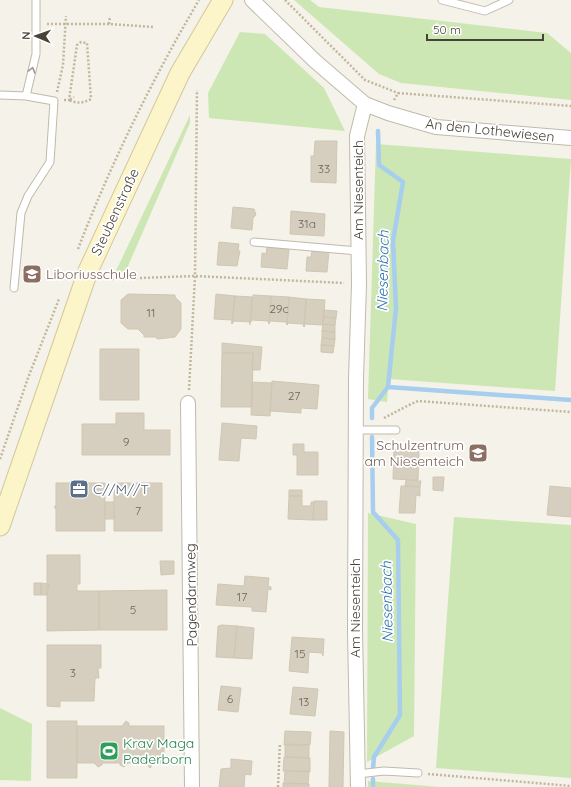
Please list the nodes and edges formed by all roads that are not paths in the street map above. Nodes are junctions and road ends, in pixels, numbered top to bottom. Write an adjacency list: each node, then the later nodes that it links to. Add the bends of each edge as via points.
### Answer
1 (36, 0): 7 (lane, one-way to 1, via 36,54)
2 (223, 0): 16 (street, Steubenstraße, via 180,73 88,271)
3 (252, 0): 8 (street, via 315,61)
4 (442, 0): 5 (lane, via 485,11)
5 (510, 0)
6 (0, 95): 7 (lane)
7 (26, 96): 12 (lane, via 54,101 50,162 28,196 21,214)
8 (365, 104): 9 (street, An den Lothewiesen, via 436,127); 11 (street, Am Niesenteich, via 357,136)
9 (571, 138)
10 (254, 242): 11 (lane)
11 (358, 251): 14 (street, Am Niesenteich)
12 (14, 288)
13 (188, 403): 19 (street, Pagendarmweg)
14 (355, 430): 15 (lane); 18 (street, Am Niesenteich)
15 (396, 430)
16 (0, 526)
17 (418, 773): 18 (lane, via 384,771)
18 (358, 780)
19 (192, 787)

